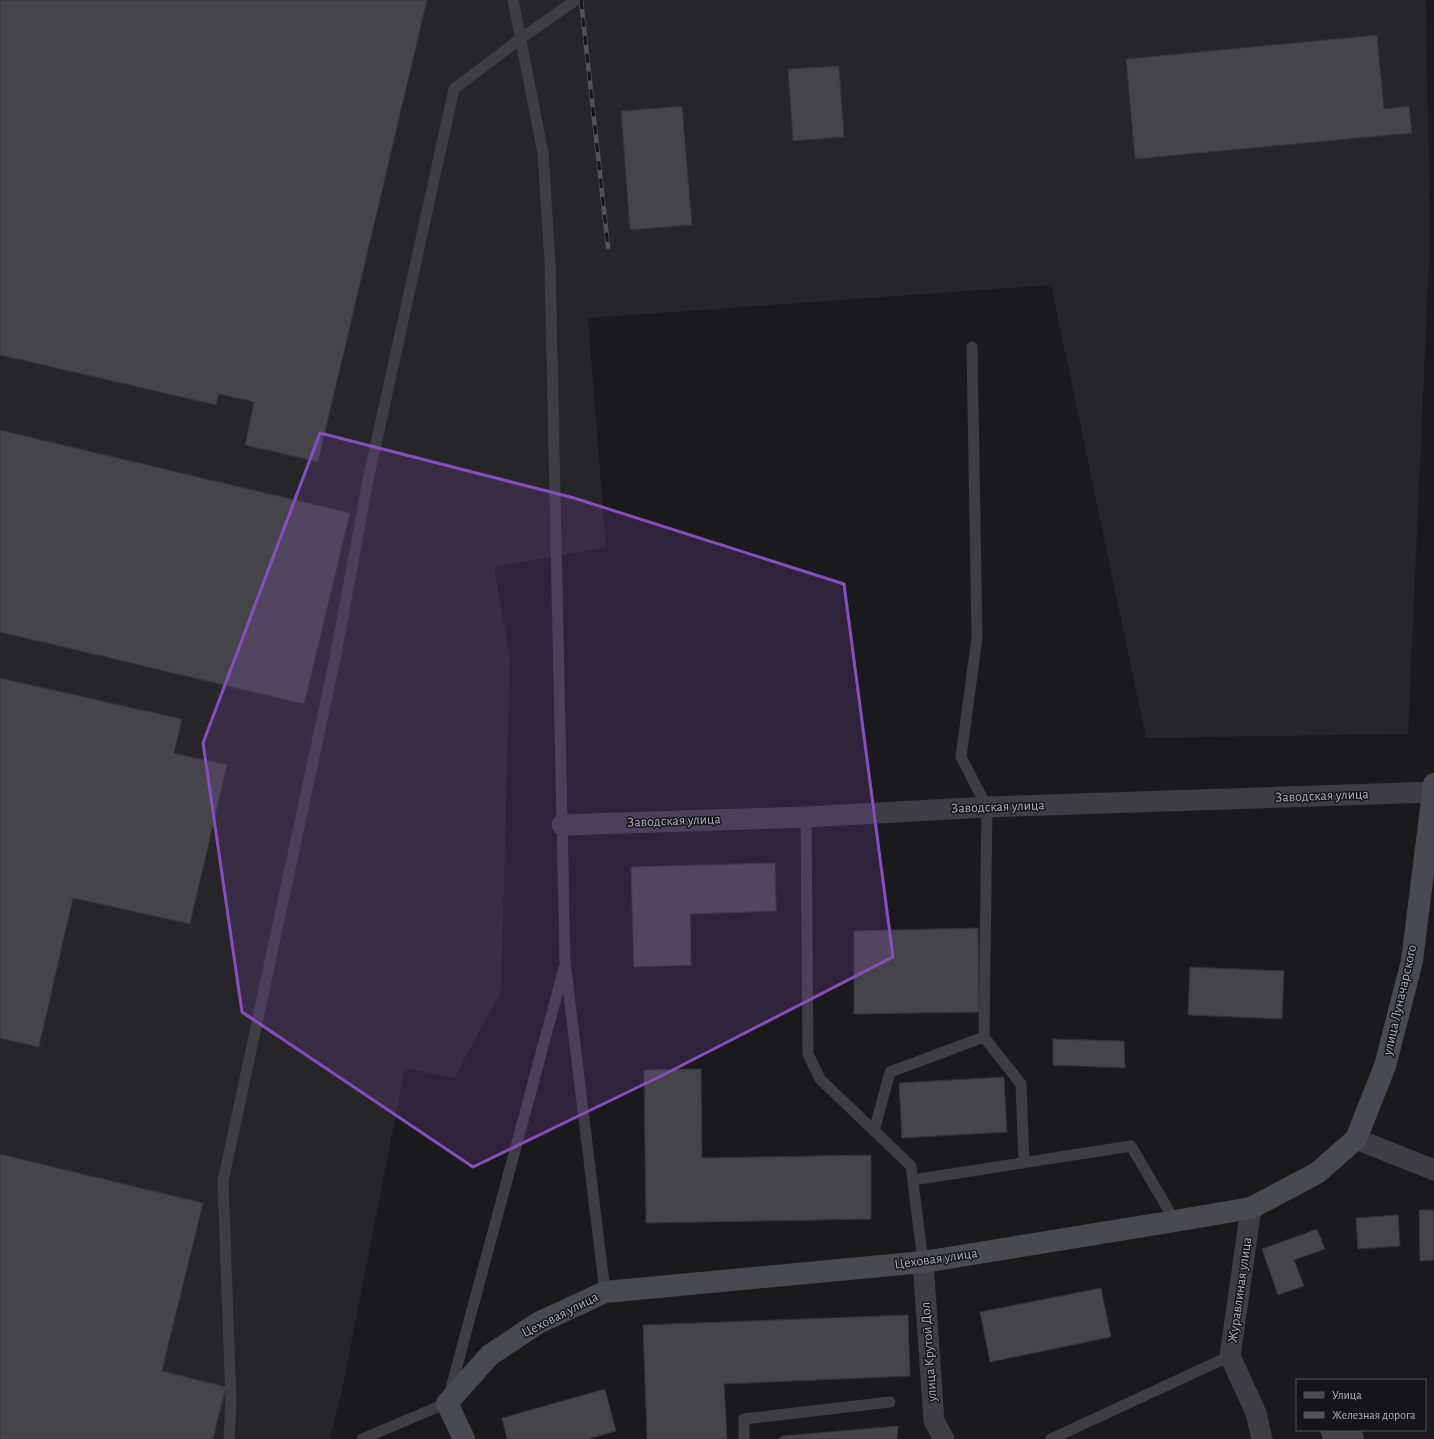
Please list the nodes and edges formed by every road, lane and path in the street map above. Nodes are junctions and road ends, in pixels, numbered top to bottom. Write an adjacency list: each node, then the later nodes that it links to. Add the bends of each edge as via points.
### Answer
1 (513, 0): 3 (lane)
2 (576, 0): 3 (lane)
3 (520, 39): 9 (lane, via 543,153 550,262); 24 (lane, via 454,89 368,480 333,667 223,1181 231,1402)
4 (972, 347): 7 (lane, via 977,638 961,757)
5 (1434, 784): 6 (street, улица Луначарского)
6 (1434, 792): 7 (street, Заводская улица); 13 (street, улица Луначарского, via 1412,961 1385,1066)
7 (987, 806): 8 (street, Заводская улица); 11 (lane)
8 (806, 817): 9 (street, Заводская улица); 12 (lane, via 808,1054 820,1079)
9 (562, 825): 10 (lane)
10 (566, 962): 20 (lane); 23 (lane)
11 (984, 1037): 12 (lane, via 890,1072); 14 (lane, via 1021,1084)
12 (874, 1131): 16 (lane, via 911,1166)
13 (1356, 1139): 15 (street); 17 (street, Цеховая улица, via 1317,1173)
14 (1024, 1163): 16 (lane); 18 (lane, via 1131,1146)
15 (1434, 1170)
16 (913, 1180): 19 (lane)
17 (1251, 1208): 18 (street, Цеховая улица); 21 (street, Журавлиная улица)
18 (1175, 1221): 19 (street, Цеховая улица)
19 (923, 1262): 20 (street, Цеховая улица); 28 (street, улица Крутой Дол, via 934,1421)
20 (605, 1292): 23 (street, Цеховая улица, via 538,1323 490,1355)
21 (1230, 1356): 29 (lane); 30 (street, Журавлиная улица, via 1256,1413)
22 (890, 1402): 27 (lane, via 744,1419)
23 (447, 1403): 25 (lane); 26 (street)
24 (229, 1439)
25 (362, 1439)
26 (464, 1439)
27 (744, 1439)
28 (944, 1439)
29 (1051, 1439)
30 (1262, 1439)

